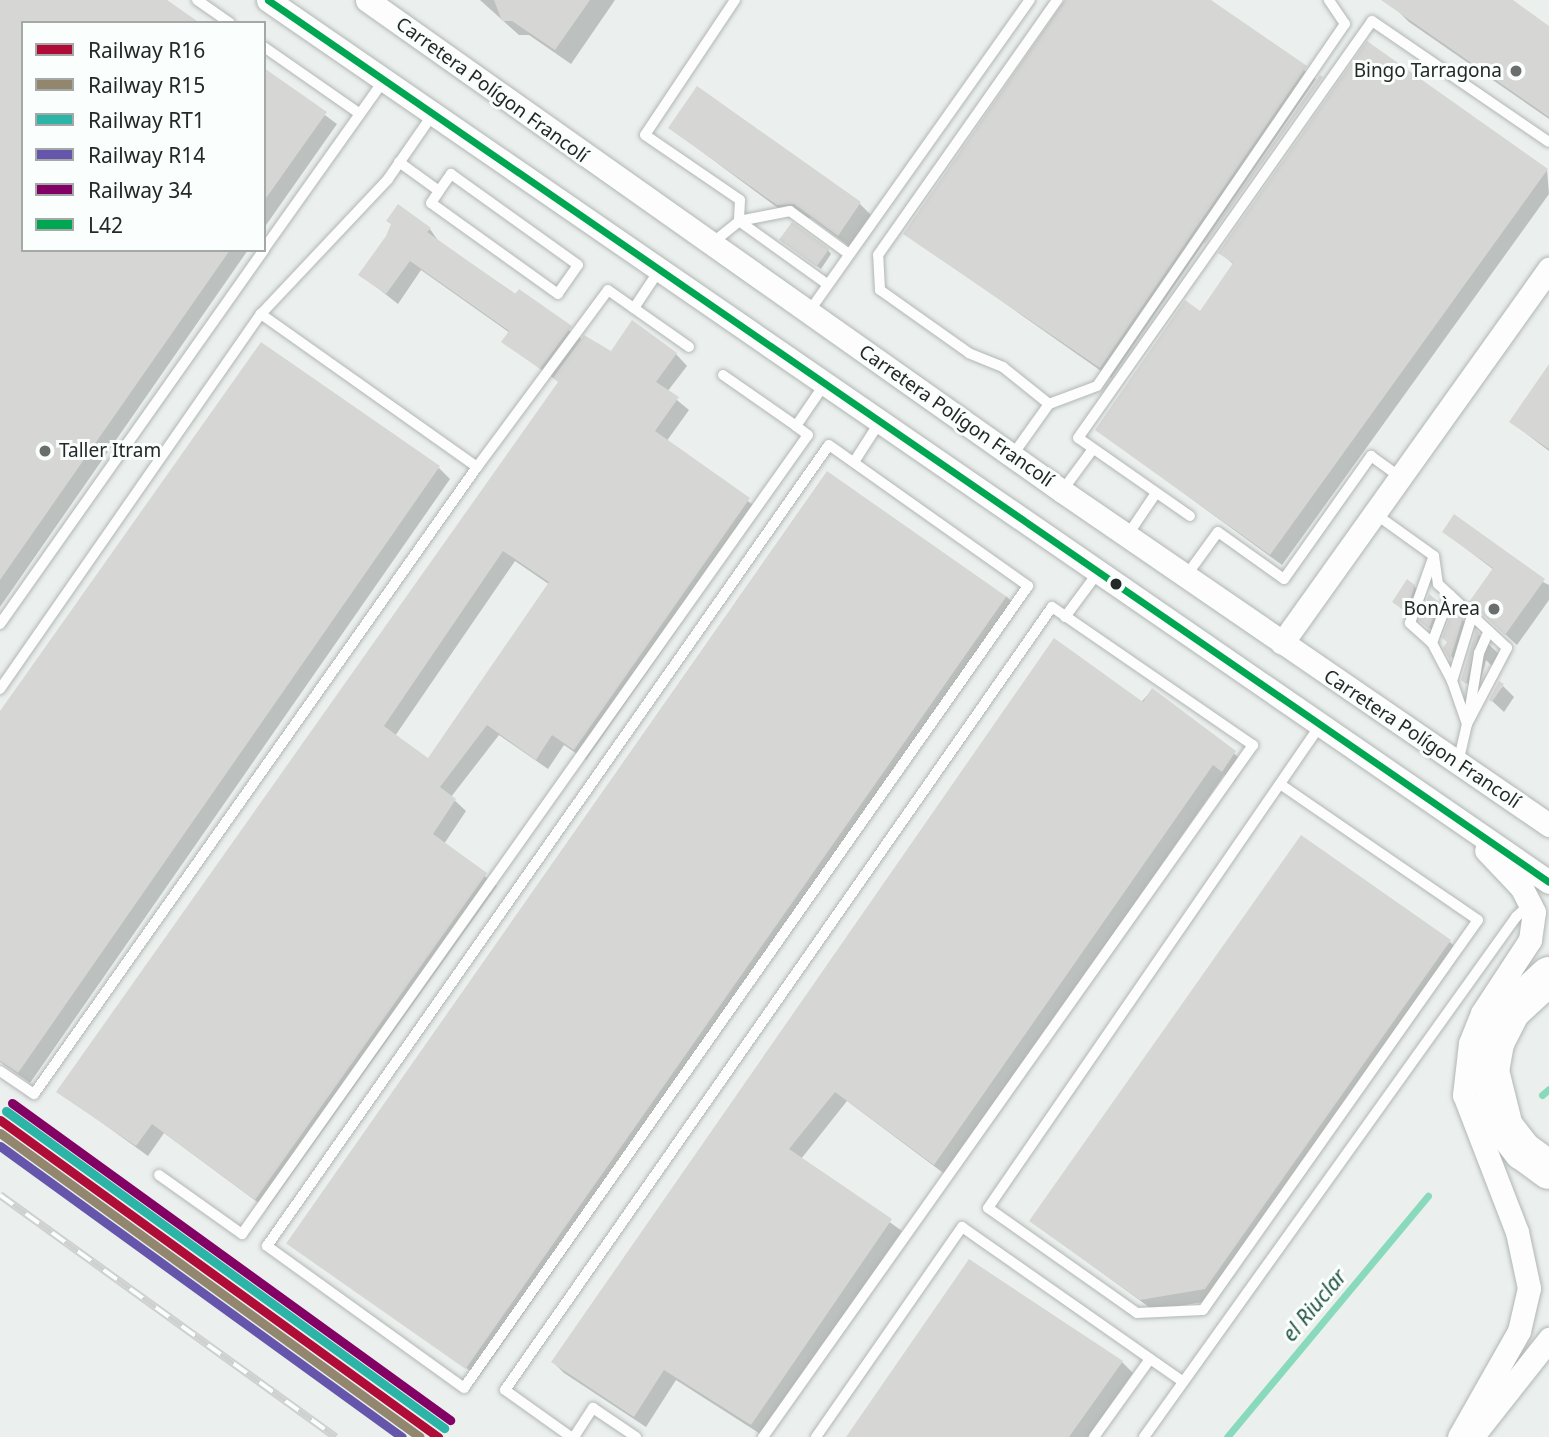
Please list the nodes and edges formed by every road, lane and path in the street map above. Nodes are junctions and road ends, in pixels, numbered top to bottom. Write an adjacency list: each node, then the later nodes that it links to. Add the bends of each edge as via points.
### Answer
1 (197, 0): 8 (lane)
2 (268, 0): 10 (street)
3 (735, 0): 16 (lane, via 645,135 740,200)
4 (1030, 0): 20 (lane)
5 (1057, 0): 30 (lane, via 878,255 880,290 969,353 1003,367)
6 (1329, 0): 30 (lane, via 1345,24 1097,386)
7 (366, 2): 17 (street, Carretera Polígon Francolí)
8 (227, 21)
9 (266, 48): 11 (lane)
10 (384, 80): 11 (lane); 12 (street)
11 (360, 114): 18 (lane)
12 (433, 114): 14 (lane); 22 (street)
13 (1549, 142): 33 (lane, via 1372,21 1078,438)
14 (399, 162): 15 (lane); 26 (lane)
15 (439, 191): 15 (lane, via 451,174 578,265 558,294 431,203)
16 (739, 222): 17 (lane); 20 (lane, via 790,211); 23 (lane)
17 (711, 245): 25 (street, Carretera Polígon Francolí)
18 (266, 247)
19 (263, 252): 49 (lane)
20 (849, 254): 23 (lane)
21 (1549, 269): 37 (street)
22 (660, 270): 24 (lane); 29 (street)
23 (827, 284): 25 (lane)
24 (634, 308): 27 (lane); 36 (lane, via 608,290)
25 (808, 313): 34 (street, Carretera Polígon Francolí)
26 (261, 314): 36 (lane); 54 (lane)
27 (690, 347)
28 (723, 375): 32 (lane)
29 (826, 382): 31 (street); 32 (lane)
30 (1049, 404): 34 (lane)
31 (881, 419): 35 (lane); 44 (street)
32 (796, 426): 66 (lane, via 808,435 242,1234)
33 (1093, 449): 38 (lane); 39 (lane)
34 (1012, 456): 38 (street, Carretera Polígon Francolí)
35 (854, 462): 35 (lane, via 1028,586 464,1388 267,1246 829,445)
36 (477, 467): 64 (lane, via 34,1094)
37 (1400, 477): 40 (street); 45 (lane, via 1371,456 1284,579 1218,532)
38 (1062, 491): 42 (street, Carretera Polígon Francolí)
39 (1156, 493): 41 (lane); 42 (lane)
40 (1374, 513): 43 (lane); 51 (street)
41 (1190, 516)
42 (1127, 536): 45 (street, Carretera Polígon Francolí)
43 (1434, 556): 46 (lane, via 1438,584); 52 (lane, via 1410,623)
44 (1100, 571): 48 (lane); 55 (street)
45 (1186, 576): 51 (street, Carretera Polígon Francolí)
46 (1450, 595): 47 (lane); 52 (lane)
47 (1472, 615): 50 (lane); 53 (lane)
48 (1066, 617): 70 (lane, via 1052,607 505,1390); 72 (lane, via 1253,745)
49 (0, 624)
50 (1489, 631): 56 (lane, via 1479,653); 56 (lane, via 1507,648)
51 (1282, 643): 57 (street, Carretera Polígon Francolí)
52 (1432, 643): 53 (lane)
53 (1452, 681): 56 (lane)
54 (0, 689)
55 (1321, 724): 58 (lane); 59 (street)
56 (1467, 724): 57 (lane)
57 (1458, 763): 60 (street, Carretera Polígon Francolí)
58 (1280, 784): 58 (lane, via 1478,920 1203,1310 1136,1313 988,1208)
59 (1452, 815): 61 (street); 62 (street)
60 (1549, 825)
61 (1549, 881)
62 (1540, 903): 69 (lane, via 1516,916); 76 (street, via 1530,940 1482,1013 1464,1068 1464,1095 1517,1232 1530,1288 1519,1331)
63 (1549, 976): 65 (highway, via 1511,1011 1495,1043 1490,1071 1504,1127 1523,1151)
64 (0, 1071)
65 (1549, 1170)
66 (159, 1175)
67 (1549, 1339): 77 (street)
68 (1150, 1359): 69 (lane); 73 (lane, via 962,1227); 74 (lane)
69 (1183, 1382): 75 (lane)
70 (572, 1437): 71 (lane, via 593,1408)
71 (636, 1437)
72 (764, 1437)
73 (816, 1437)
74 (1094, 1437)
75 (1144, 1437)
76 (1459, 1437)
77 (1472, 1437)

